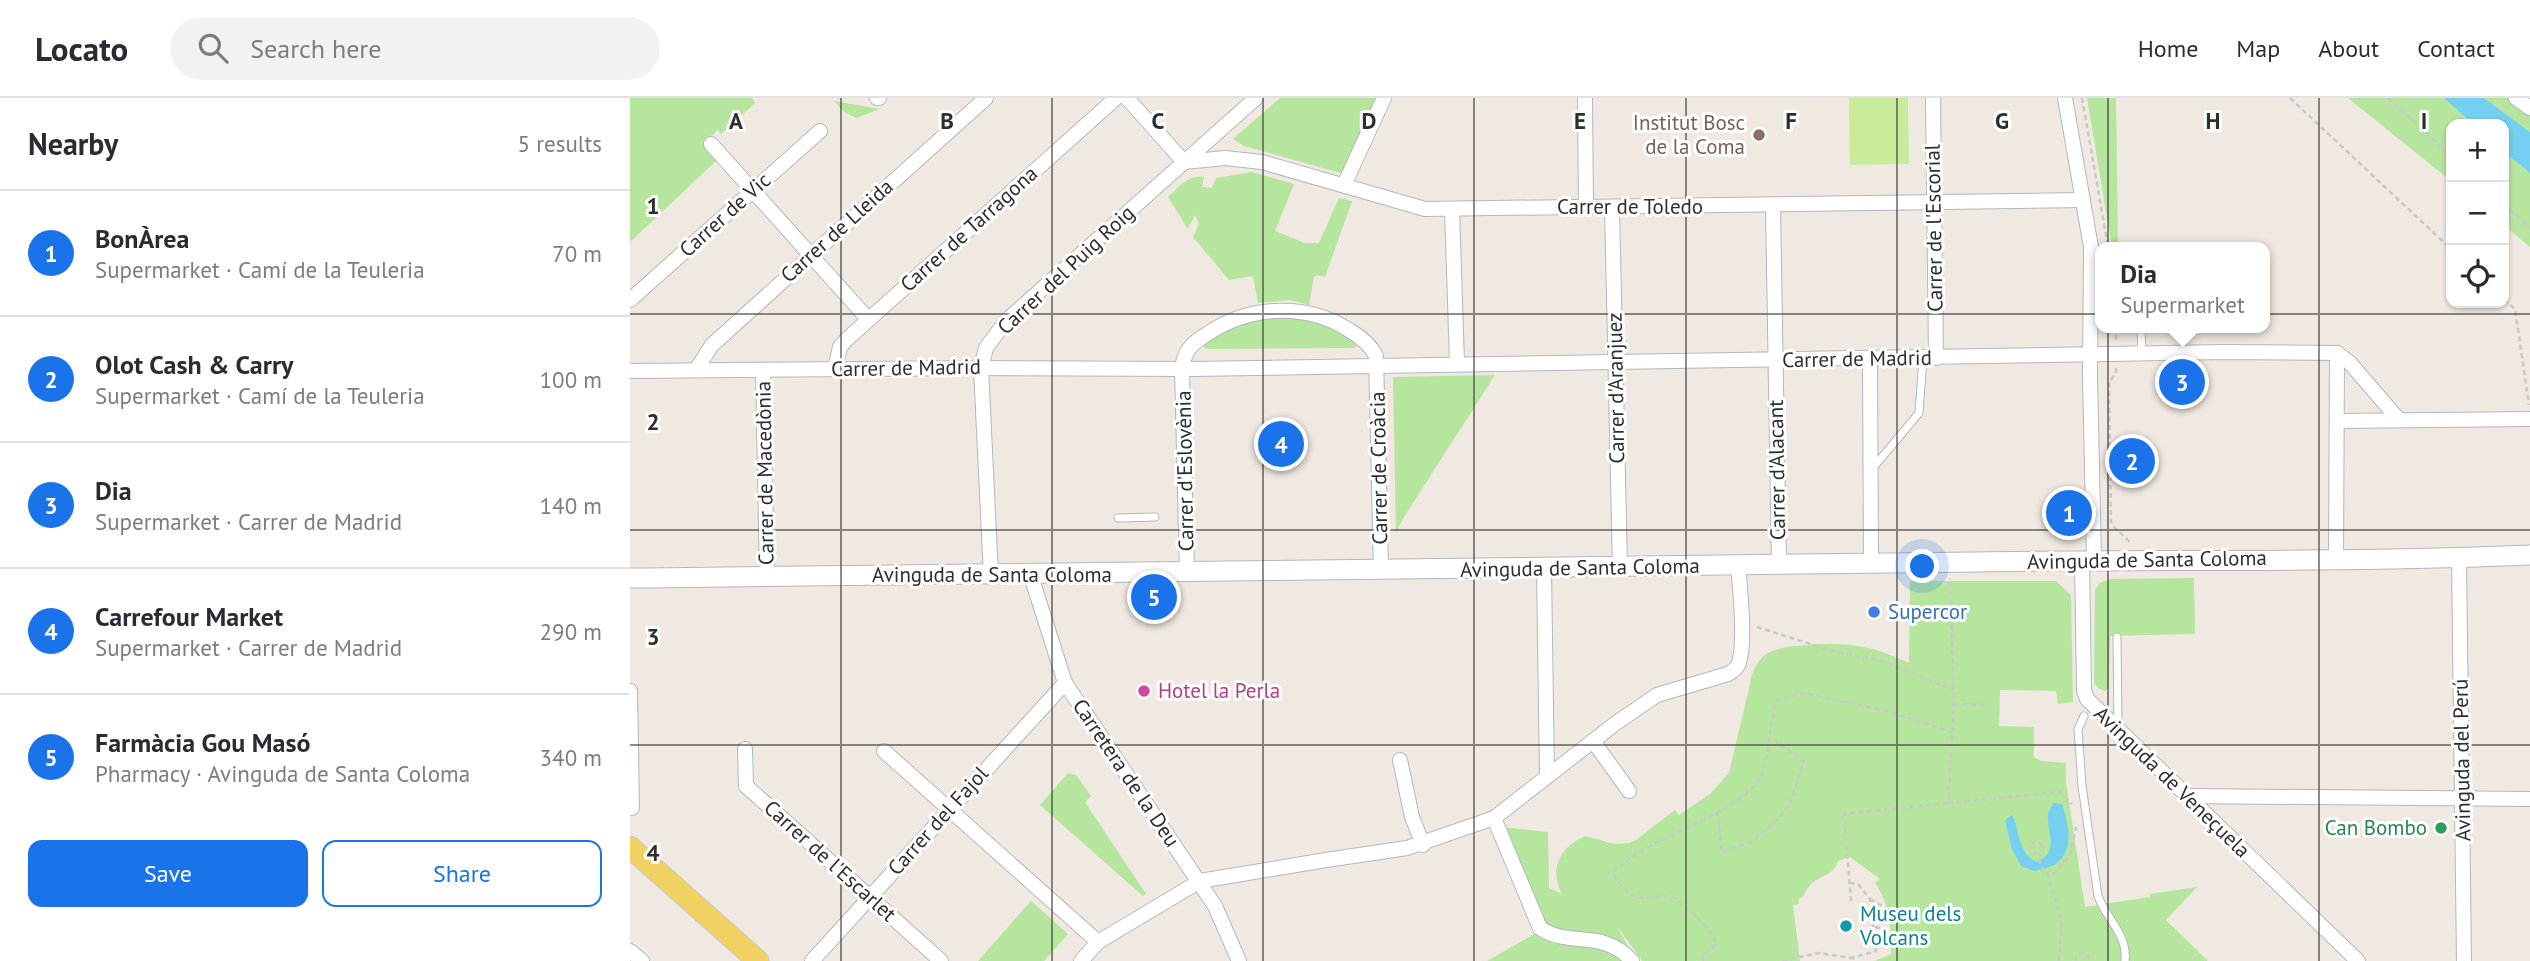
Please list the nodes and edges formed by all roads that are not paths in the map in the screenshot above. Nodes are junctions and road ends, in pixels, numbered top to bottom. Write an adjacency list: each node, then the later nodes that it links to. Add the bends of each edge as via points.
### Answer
1 (986, 98): 22 (street, Carrer de Lleida)
2 (1115, 98): 24 (street, Carrer de Tarragona)
3 (1127, 98): 13 (street)
4 (1256, 98): 13 (street, Carrer del Puig Roig)
5 (1384, 98): 14 (street)
6 (1585, 98): 19 (street)
7 (1933, 98): 17 (street, Carrer de l'Escorial)
8 (2065, 98): 16 (street, Avinguda de Veneçuela)
9 (2516, 98): 10 (street)
10 (2530, 108)
11 (820, 131): 15 (street, Carrer de Vic)
12 (711, 144): 15 (street)
13 (1184, 162): 14 (street, Carrer de Toledo, via 1225,158 1262,162); 35 (street, Carrer del Puig Roig, via 1006,321 986,348)
14 (1344, 185): 21 (street, Carrer de Toledo, via 1425,209)
15 (753, 190): 22 (street); 23 (street, Carrer de Vic)
16 (2083, 200): 17 (street, Carrer de Toledo); 28 (street, Avinguda de Veneçuela, via 2091,247)
17 (1933, 204): 18 (street, Carrer de Toledo); 30 (street, Carrer de l'Escorial)
18 (1773, 206): 20 (street, Carrer de Toledo); 31 (street, Carrer d'Alacant)
19 (1586, 207): 20 (street, Carrer de Toledo); 21 (street, Carrer de Toledo)
20 (1612, 207): 32 (street, Carrer d'Aranjuez)
21 (1452, 209): 33 (street)
22 (810, 254): 24 (street); 38 (street, Carrer de Lleida, via 712,345)
23 (630, 300)
24 (868, 319): 37 (street, Carrer de Tarragona, via 840,347)
25 (2141, 333): 27 (lane)
26 (2337, 353): 27 (street, Carrer de Madrid); 42 (street); 43 (street)
27 (2142, 354): 28 (street, Carrer de Madrid)
28 (2091, 355): 30 (street, Carrer de Madrid); 50 (street, Avinguda de Veneçuela)
29 (1870, 358): 30 (street, Carrer de Madrid); 31 (street, Carrer de Madrid); 44 (street)
30 (1929, 358): 44 (lane, via 1919,413)
31 (1776, 360): 32 (street, Carrer de Madrid); 52 (street, Carrer d'Alacant)
32 (1616, 361): 33 (street, Carrer de Madrid); 54 (street, Carrer d'Aranjuez)
33 (1457, 363): 34 (street, Carrer de Madrid)
34 (1378, 365): 36 (street, Carrer de Madrid); 36 (street, via 1370,346 1338,323 1301,312 1274,311 1238,317 1207,334 1184,354); 56 (street, Carrer de Croàcia)
35 (982, 368): 36 (street, Carrer de Madrid); 37 (street, Carrer de Madrid); 58 (street, Carrer del Puig Roig)
36 (1182, 368): 57 (street, Carrer d'Eslovènia)
37 (835, 369): 39 (street, Carrer de Madrid)
38 (696, 370): 39 (street, Carrer de Madrid); 40 (street, Carrer de Madrid)
39 (763, 370): 60 (street, Carrer de Macedònia)
40 (630, 371)
41 (2530, 419): 42 (street)
42 (2399, 420): 43 (street)
43 (2337, 421): 49 (street)
44 (1869, 472): 51 (street)
45 (1155, 517): 46 (lane)
46 (1118, 518)
47 (2530, 555): 48 (main road, Avinguda de Santa Coloma)
48 (2459, 558): 49 (main road, Avinguda de Santa Coloma); 74 (street, Avinguda del Perú)
49 (2336, 559): 50 (main road, Avinguda de Santa Coloma)
50 (2088, 561): 51 (main road, Avinguda de Santa Coloma); 66 (street, Avinguda de Veneçuela, via 2084,690 2087,699)
51 (1871, 564): 52 (main road, Avinguda de Santa Coloma)
52 (1779, 565): 53 (main road, Avinguda de Santa Coloma)
53 (1738, 566): 54 (main road, Avinguda de Santa Coloma); 67 (street, via 1742,643 1736,669 1657,695)
54 (1620, 568): 55 (main road, Avinguda de Santa Coloma)
55 (1544, 569): 56 (main road, Avinguda de Santa Coloma); 71 (street)
56 (1381, 571): 57 (main road, Avinguda de Santa Coloma)
57 (1187, 573): 59 (main road, Avinguda de Santa Coloma)
58 (991, 576): 59 (main road, Avinguda de Santa Coloma); 60 (main road, Avinguda de Santa Coloma)
59 (1031, 576): 63 (street, Carretera de la Deu)
60 (766, 577): 61 (main road, Avinguda de Santa Coloma)
61 (630, 578)
62 (2117, 637): 66 (lane)
63 (1065, 682): 77 (street, Carrer del Fajol); 81 (street, Carretera de la Deu)
64 (630, 691): 76 (street)
65 (2084, 716): 92 (lane, via 2078,729 2082,786 2098,896 2118,928)
66 (2118, 730): 73 (street, Avinguda de Veneçuela)
67 (1593, 741): 71 (street); 72 (street)
68 (745, 749): 82 (street, Carrer de l'Escarlet, via 746,786)
69 (884, 751): 77 (street)
70 (1401, 760): 79 (street, via 1412,817)
71 (1547, 776): 78 (street)
72 (1629, 791)
73 (2186, 796): 74 (street); 93 (street, Avinguda de Veneçuela)
74 (2463, 799): 75 (street); 94 (street, Avinguda del Perú)
75 (2530, 799)
76 (632, 808)
77 (948, 809): 82 (street, Carrer del Fajol); 83 (street)
78 (1494, 818): 79 (street); 91 (street, via 1540,928 1606,943)
79 (1423, 845): 81 (street)
80 (630, 848): 86 (main road)
81 (1200, 881): 83 (street); 90 (street, Carretera de la Deu)
82 (869, 896): 87 (street, Carrer del Fajol); 88 (street, Carrer de l'Escarlet)
83 (1098, 942): 89 (street)
84 (630, 951): 85 (street)
85 (642, 961)
86 (758, 961)
87 (812, 961)
88 (941, 961)
89 (1081, 961)
90 (1239, 961)
91 (1632, 961)
92 (2125, 961)
93 (2358, 961)
94 (2464, 961)

